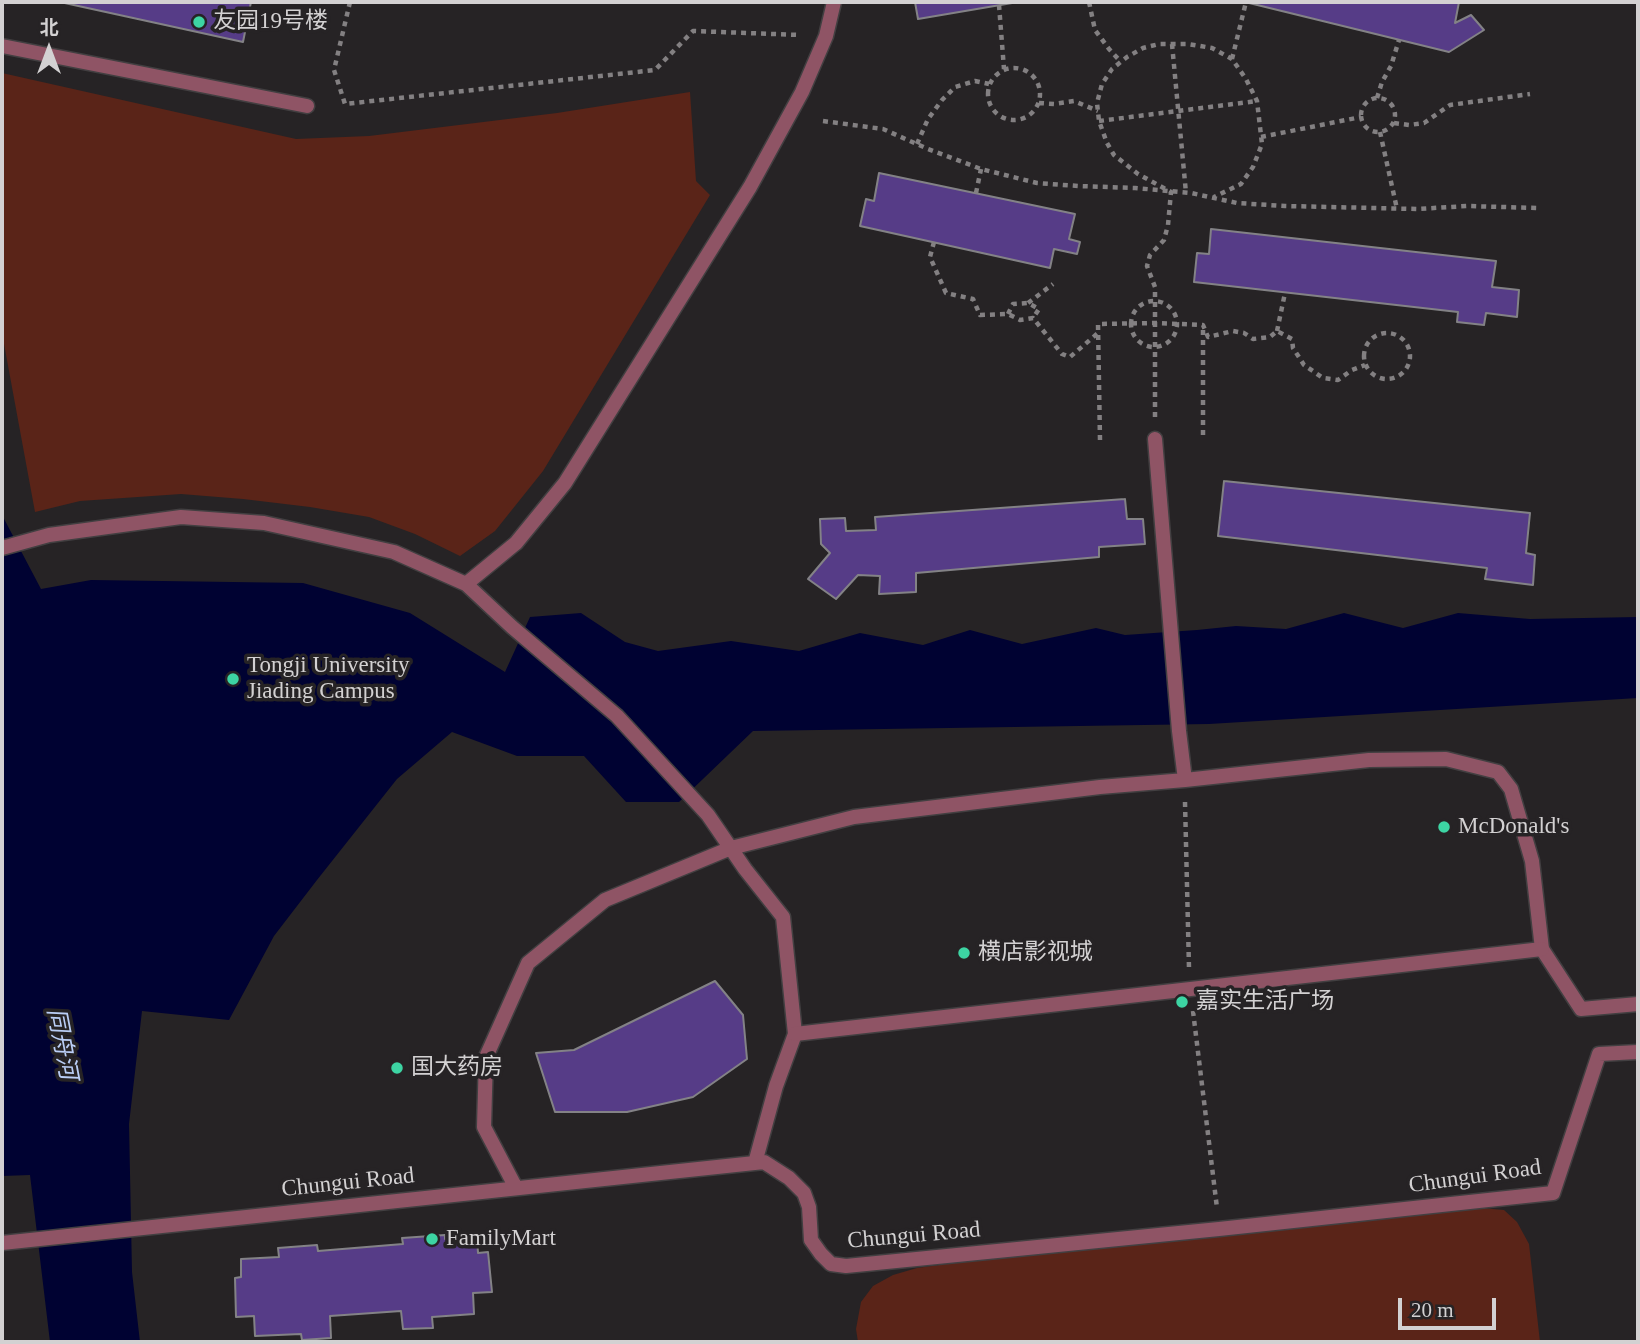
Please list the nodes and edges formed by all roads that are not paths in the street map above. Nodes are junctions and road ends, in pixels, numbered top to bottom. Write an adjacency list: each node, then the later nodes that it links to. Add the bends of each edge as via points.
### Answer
1 (834, 2): 6 (street, via 826,36 802,92 750,187 565,483 516,543)
2 (2, 46): 3 (street)
3 (307, 106)
4 (1155, 439): 7 (street)
5 (2, 548): 6 (street, via 49,535 181,517 264,523 394,552)
6 (466, 584): 8 (street, via 617,716 708,815)
7 (1185, 780): 8 (street, via 854,817); 9 (street, via 1368,760 1446,759 1498,772 1511,789 1532,861)
8 (731, 848): 11 (street, via 783,917); 14 (street, via 605,900 528,964 486,1057 484,1127)
9 (1542, 949): 10 (street, via 1581,1009); 11 (street)
10 (1638, 1004)
11 (795, 1034): 13 (street)
12 (1638, 1052): 13 (street, Chungui Road, via 1599,1055 1553,1193 846,1266 831,1264 811,1240 804,1193 764,1162)
13 (755, 1163): 14 (street, Chungui Road)
14 (516, 1188): 15 (street, Chungui Road)
15 (2, 1243)

